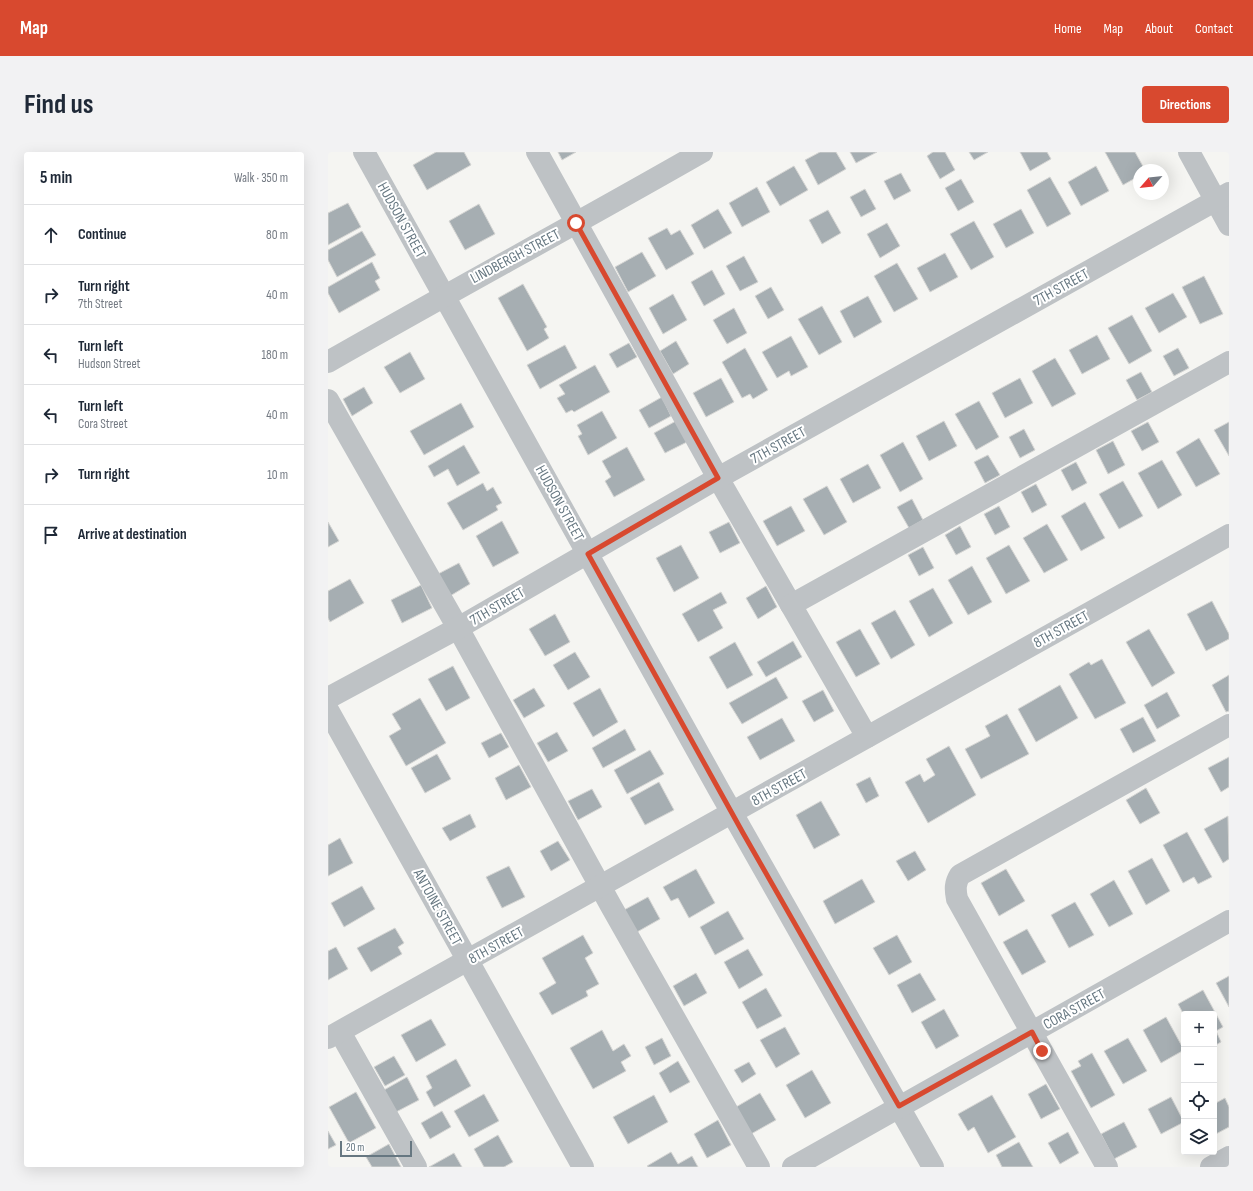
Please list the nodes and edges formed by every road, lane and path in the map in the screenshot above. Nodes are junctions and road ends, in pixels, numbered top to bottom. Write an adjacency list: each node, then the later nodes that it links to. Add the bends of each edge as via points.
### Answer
1 (364, 152): 8 (street, HUDSON STREET)
2 (537, 152): 6 (street)
3 (702, 152): 6 (street, LINDBERGH STREET)
4 (1189, 152): 5 (street)
5 (1222, 197): 7 (street); 12 (street, 7TH STREET)
6 (576, 223): 8 (street, LINDBERGH STREET); 12 (street)
7 (1229, 225)
8 (444, 295): 9 (street, LINDBERGH STREET); 14 (street, HUDSON STREET)
9 (328, 362)
10 (1229, 362): 15 (street)
11 (328, 400): 16 (street)
12 (718, 478): 14 (street, 7TH STREET); 15 (street)
13 (1229, 535): 20 (street, 8TH STREET)
14 (588, 554): 16 (street, 7TH STREET); 21 (street, HUDSON STREET)
15 (792, 605): 20 (street)
16 (458, 628): 17 (street, 7TH STREET); 22 (street)
17 (328, 698)
18 (328, 710): 24 (street, ANTOINE STREET)
19 (1229, 725): 25 (street, via 960,875 955,889 957,899)
20 (867, 737): 21 (street, 8TH STREET)
21 (732, 813): 22 (street, 8TH STREET); 27 (street, HUDSON STREET)
22 (600, 886): 24 (street, 8TH STREET); 31 (street)
23 (1229, 921): 25 (street, CORA STREET)
24 (467, 961): 26 (street, 8TH STREET); 30 (street, ANTOINE STREET)
25 (1032, 1032): 27 (street, CORA STREET); 34 (street)
26 (334, 1035): 29 (street)
27 (899, 1106): 32 (street, CORA STREET); 33 (street, HUDSON STREET)
28 (1229, 1157): 35 (street)
29 (416, 1167)
30 (583, 1167)
31 (759, 1167)
32 (793, 1167)
33 (934, 1167)
34 (1107, 1167)
35 (1211, 1167)

